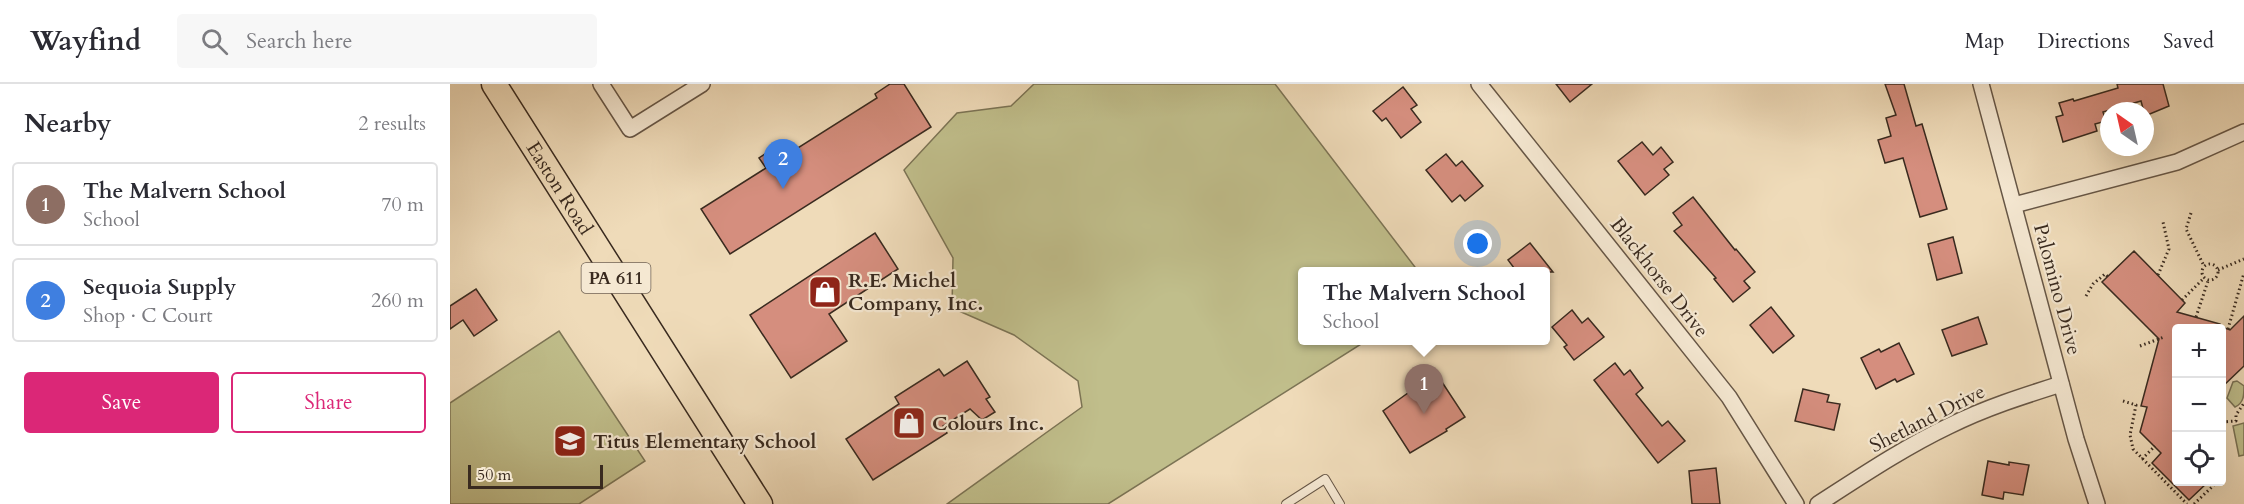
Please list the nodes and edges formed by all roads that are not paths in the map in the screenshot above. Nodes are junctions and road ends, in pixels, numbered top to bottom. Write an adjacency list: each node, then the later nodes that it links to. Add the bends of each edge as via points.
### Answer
1 (494, 84): 9 (highway, Easton Road / PA 611)
2 (601, 84): 3 (street, via 630,129)
3 (702, 84)
4 (1479, 84): 12 (street, Blackhorse Drive, via 1729,397)
5 (1981, 84): 7 (street, Palomino Drive)
6 (2244, 132): 7 (street, via 2177,162)
7 (2014, 205): 8 (street, Palomino Drive)
8 (2061, 384): 13 (street, Shetland Drive, via 1949,426); 14 (street, Palomino Drive)
9 (760, 504)
10 (1286, 504): 11 (lane, via 1325,479)
11 (1340, 504)
12 (1796, 504)
13 (1818, 504)
14 (2097, 504)

